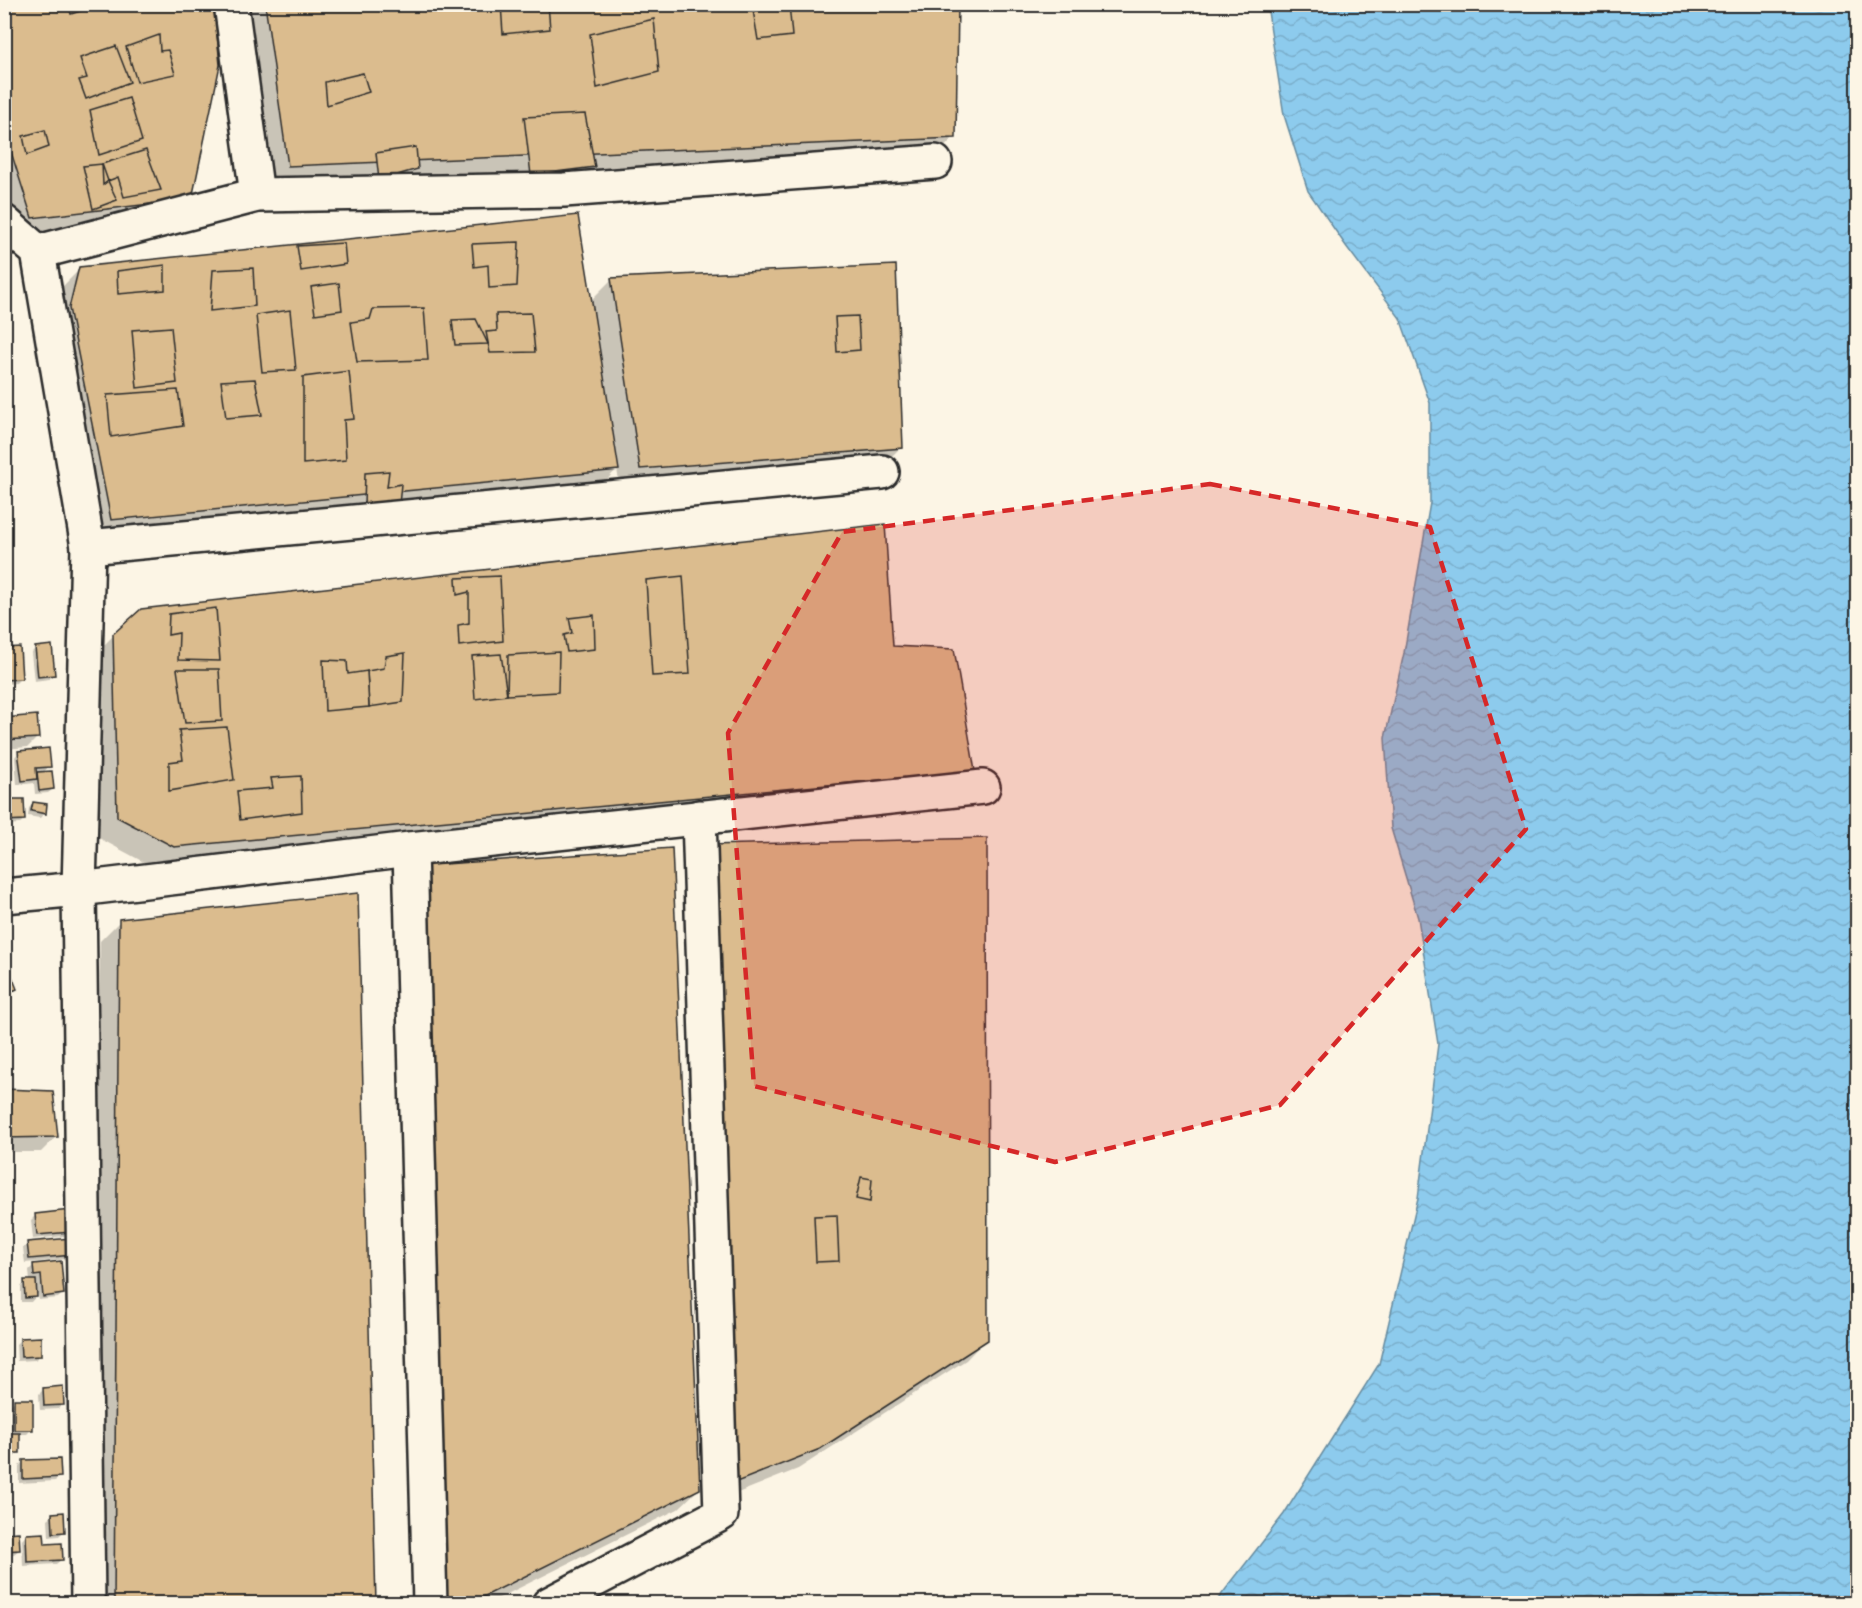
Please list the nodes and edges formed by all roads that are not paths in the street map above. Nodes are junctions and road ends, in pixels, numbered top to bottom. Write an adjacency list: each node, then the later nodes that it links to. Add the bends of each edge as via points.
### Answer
1 (231, 4): 3 (street)
2 (935, 162): 3 (street, via 564,190)
3 (257, 195): 5 (street)
4 (4, 222): 5 (street)
5 (38, 252): 7 (street)
6 (882, 472): 7 (street)
7 (88, 548): 11 (street)
8 (983, 787): 9 (street)
9 (699, 817): 10 (street); 15 (street, via 721,1514)
10 (410, 849): 11 (street); 14 (street)
11 (80, 889): 12 (street); 13 (street)
12 (4, 896)
13 (88, 1604)
14 (430, 1604)
15 (549, 1604)

